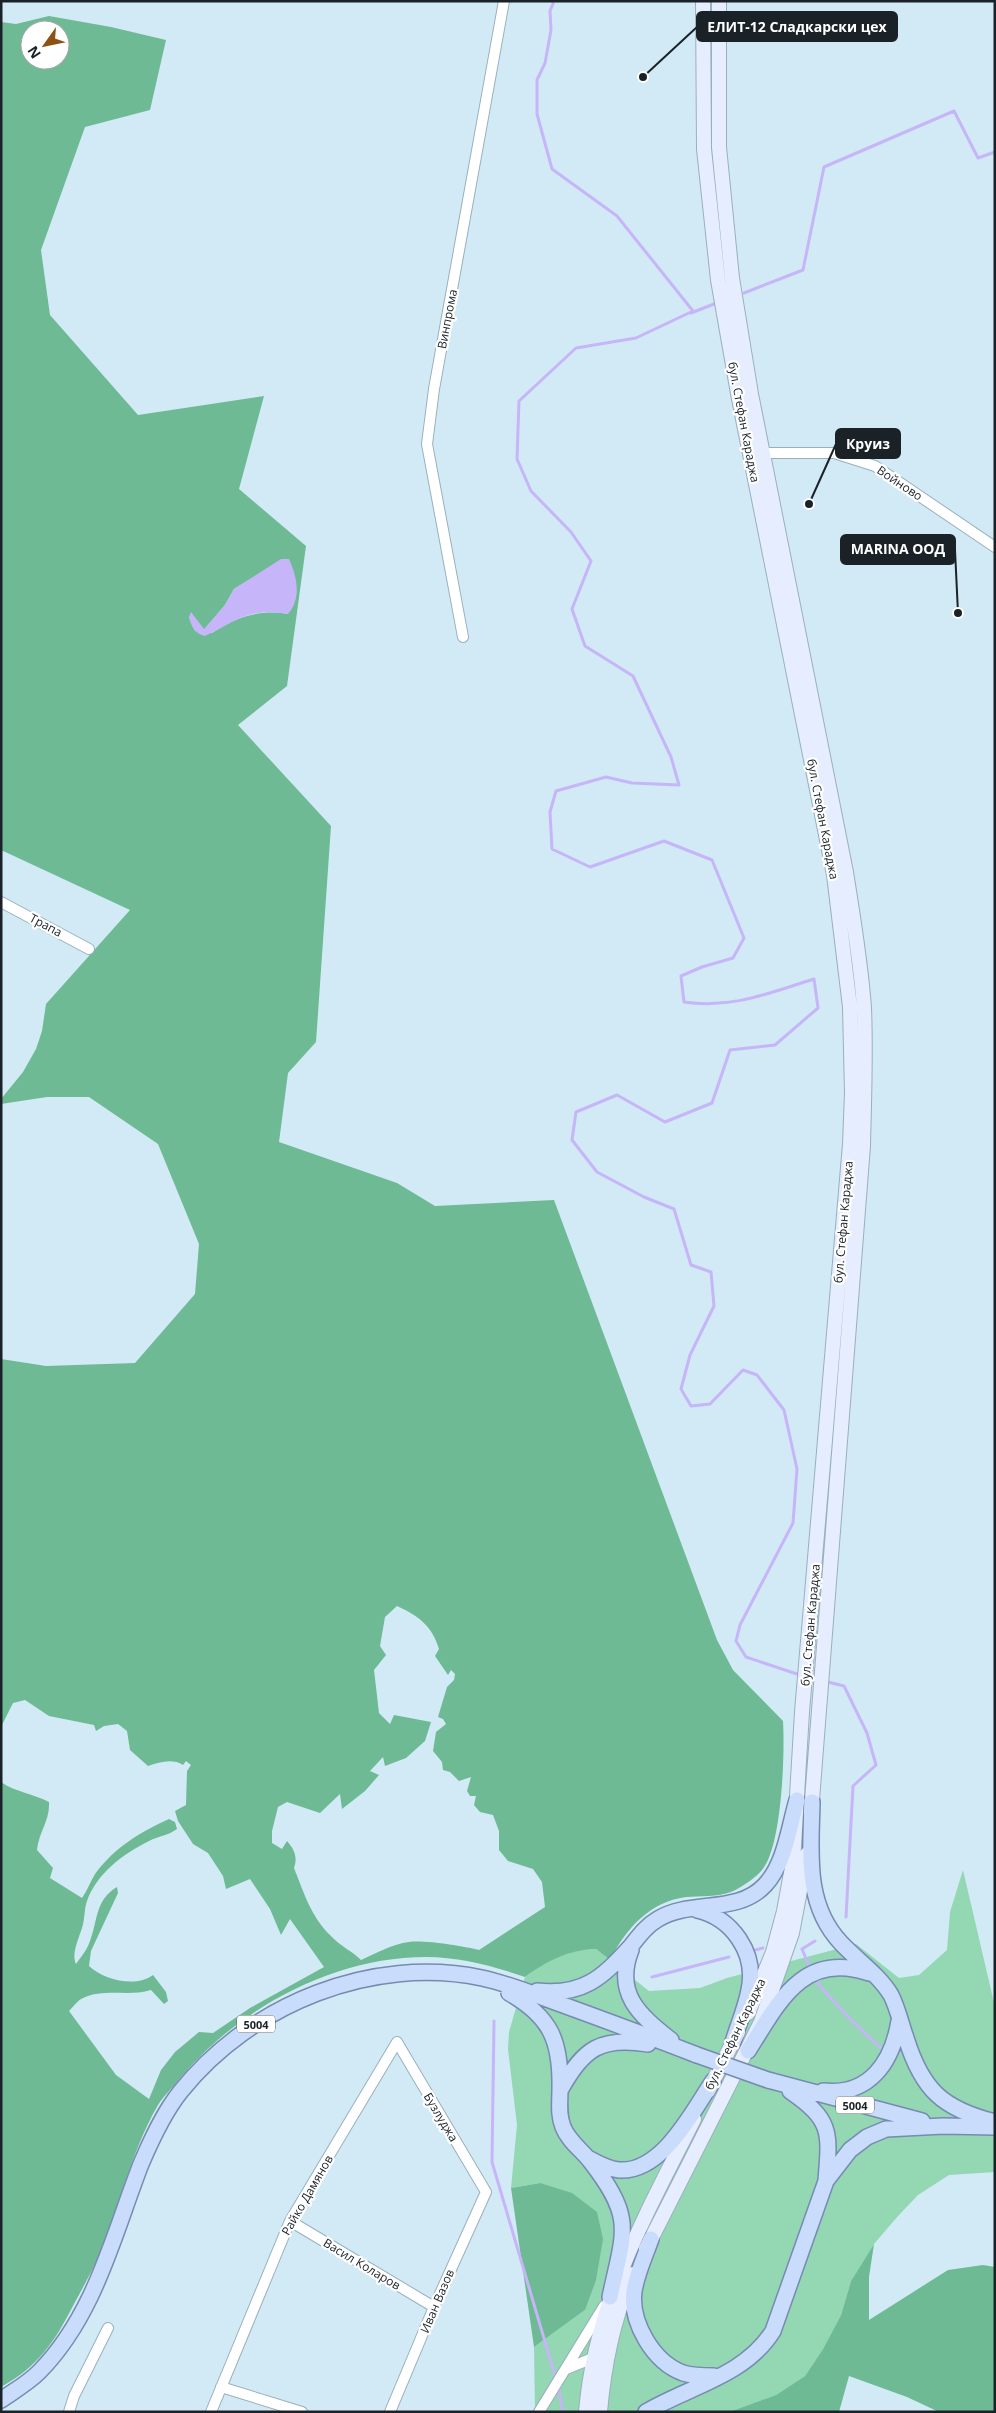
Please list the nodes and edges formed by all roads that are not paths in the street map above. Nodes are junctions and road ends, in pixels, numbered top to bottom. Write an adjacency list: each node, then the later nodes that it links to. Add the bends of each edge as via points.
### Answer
1 (504, 1): 6 (street, Винпрома, via 434,389 427,444)
2 (703, 1): 4 (main road, бул. Стефан Караджа, via 705,157 719,286)
3 (719, 1): 4 (main road, бул. Стефан Караджа, via 719,147 732,278)
4 (757, 456): 5 (street, Войново, via 834,453 875,466); 9 (main road, бул. Стефан Караджа, via 834,875 852,1046 849,1154)
5 (995, 547)
6 (464, 637)
7 (1, 902): 8 (street, Трапа)
8 (89, 949)
9 (804, 1801): 10 (main road, via 779,1861 764,1886 741,1901); 12 (main road, via 810,1871 818,1907 839,1941); 17 (main road, бул. Стефан Караджа, via 784,1911 772,1952); 18 (main road, бул. Стефан Караджа, via 806,1864 796,1920 779,1976)
10 (688, 1908): 11 (main road, via 658,1919); 17 (main road, via 722,1920 734,1932 747,1954 751,1973 749,1990)
11 (635, 1940): 14 (main road, via 607,1972 591,1983 556,1991); 19 (main road, via 625,1970 625,1987 629,1995 649,2022)
12 (873, 1974): 15 (main road, via 886,1988); 18 (main road, via 850,1967 820,1970 804,1978 782,1998)
13 (483, 1978): 14 (main road, 5004); 22 (main road, via 531,2006 547,2024 559,2053); 38 (main road, 5004, via 447,1973 399,1974 328,1988 260,2021 215,2055 180,2092 155,2132 94,2292 79,2319 38,2373)
14 (520, 1989): 19 (main road, 5004)
15 (900, 2018): 21 (main road, via 886,2062 863,2083 832,2092); 23 (main road, via 914,2061 937,2095 955,2109)
16 (397, 2042): 28 (street, Бузлуджа); 29 (street, Райко Дамянов)
17 (733, 2042): 20 (main road, бул. Стефан Караджа)
18 (748, 2051): 30 (main road, бул. Стефан Караджа)
19 (691, 2052): 21 (main road, 5004, bridge); 22 (main road, via 629,2040 605,2043 583,2056)
20 (713, 2081): 26 (main road, via 670,2144 652,2159 626,2170); 31 (main road, бул. Стефан Караджа, via 629,2249)
21 (774, 2082): 24 (main road, 5004); 27 (main road, via 813,2108 824,2123 828,2141)
22 (560, 2091): 26 (main road, via 559,2113 563,2128)
23 (995, 2122)
24 (943, 2126): 25 (main road, 5004); 27 (main road, via 878,2132 850,2150)
25 (995, 2127)
26 (588, 2159): 31 (main road, via 612,2192 622,2215 621,2245)
27 (826, 2181): 36 (main road, via 773,2330 756,2354)
28 (486, 2192): 32 (street, Иван Вазов)
29 (290, 2221): 32 (street, Васил Коларов); 37 (street, Райко Дамянов)
30 (651, 2239): 36 (main road, via 634,2292 635,2310 642,2330 660,2357 675,2369 700,2376); 45 (main road, бул. Стефан Караджа, via 622,2302 607,2362)
31 (610, 2297): 34 (main road, бул. Стефан Караджа); 35 (street)
32 (434, 2306): 43 (street, Иван Вазов)
33 (108, 2328): 40 (street)
34 (593, 2358): 35 (street); 44 (main road, бул. Стефан Караджа)
35 (565, 2370): 39 (street)
36 (720, 2376): 46 (main road, via 677,2394)
37 (221, 2387): 41 (street, Райко Дамянов); 42 (street)
38 (1, 2400)
39 (540, 2409)
40 (69, 2412)
41 (211, 2412)
42 (302, 2412)
43 (390, 2412)
44 (586, 2412)
45 (600, 2412)
46 (646, 2412)

